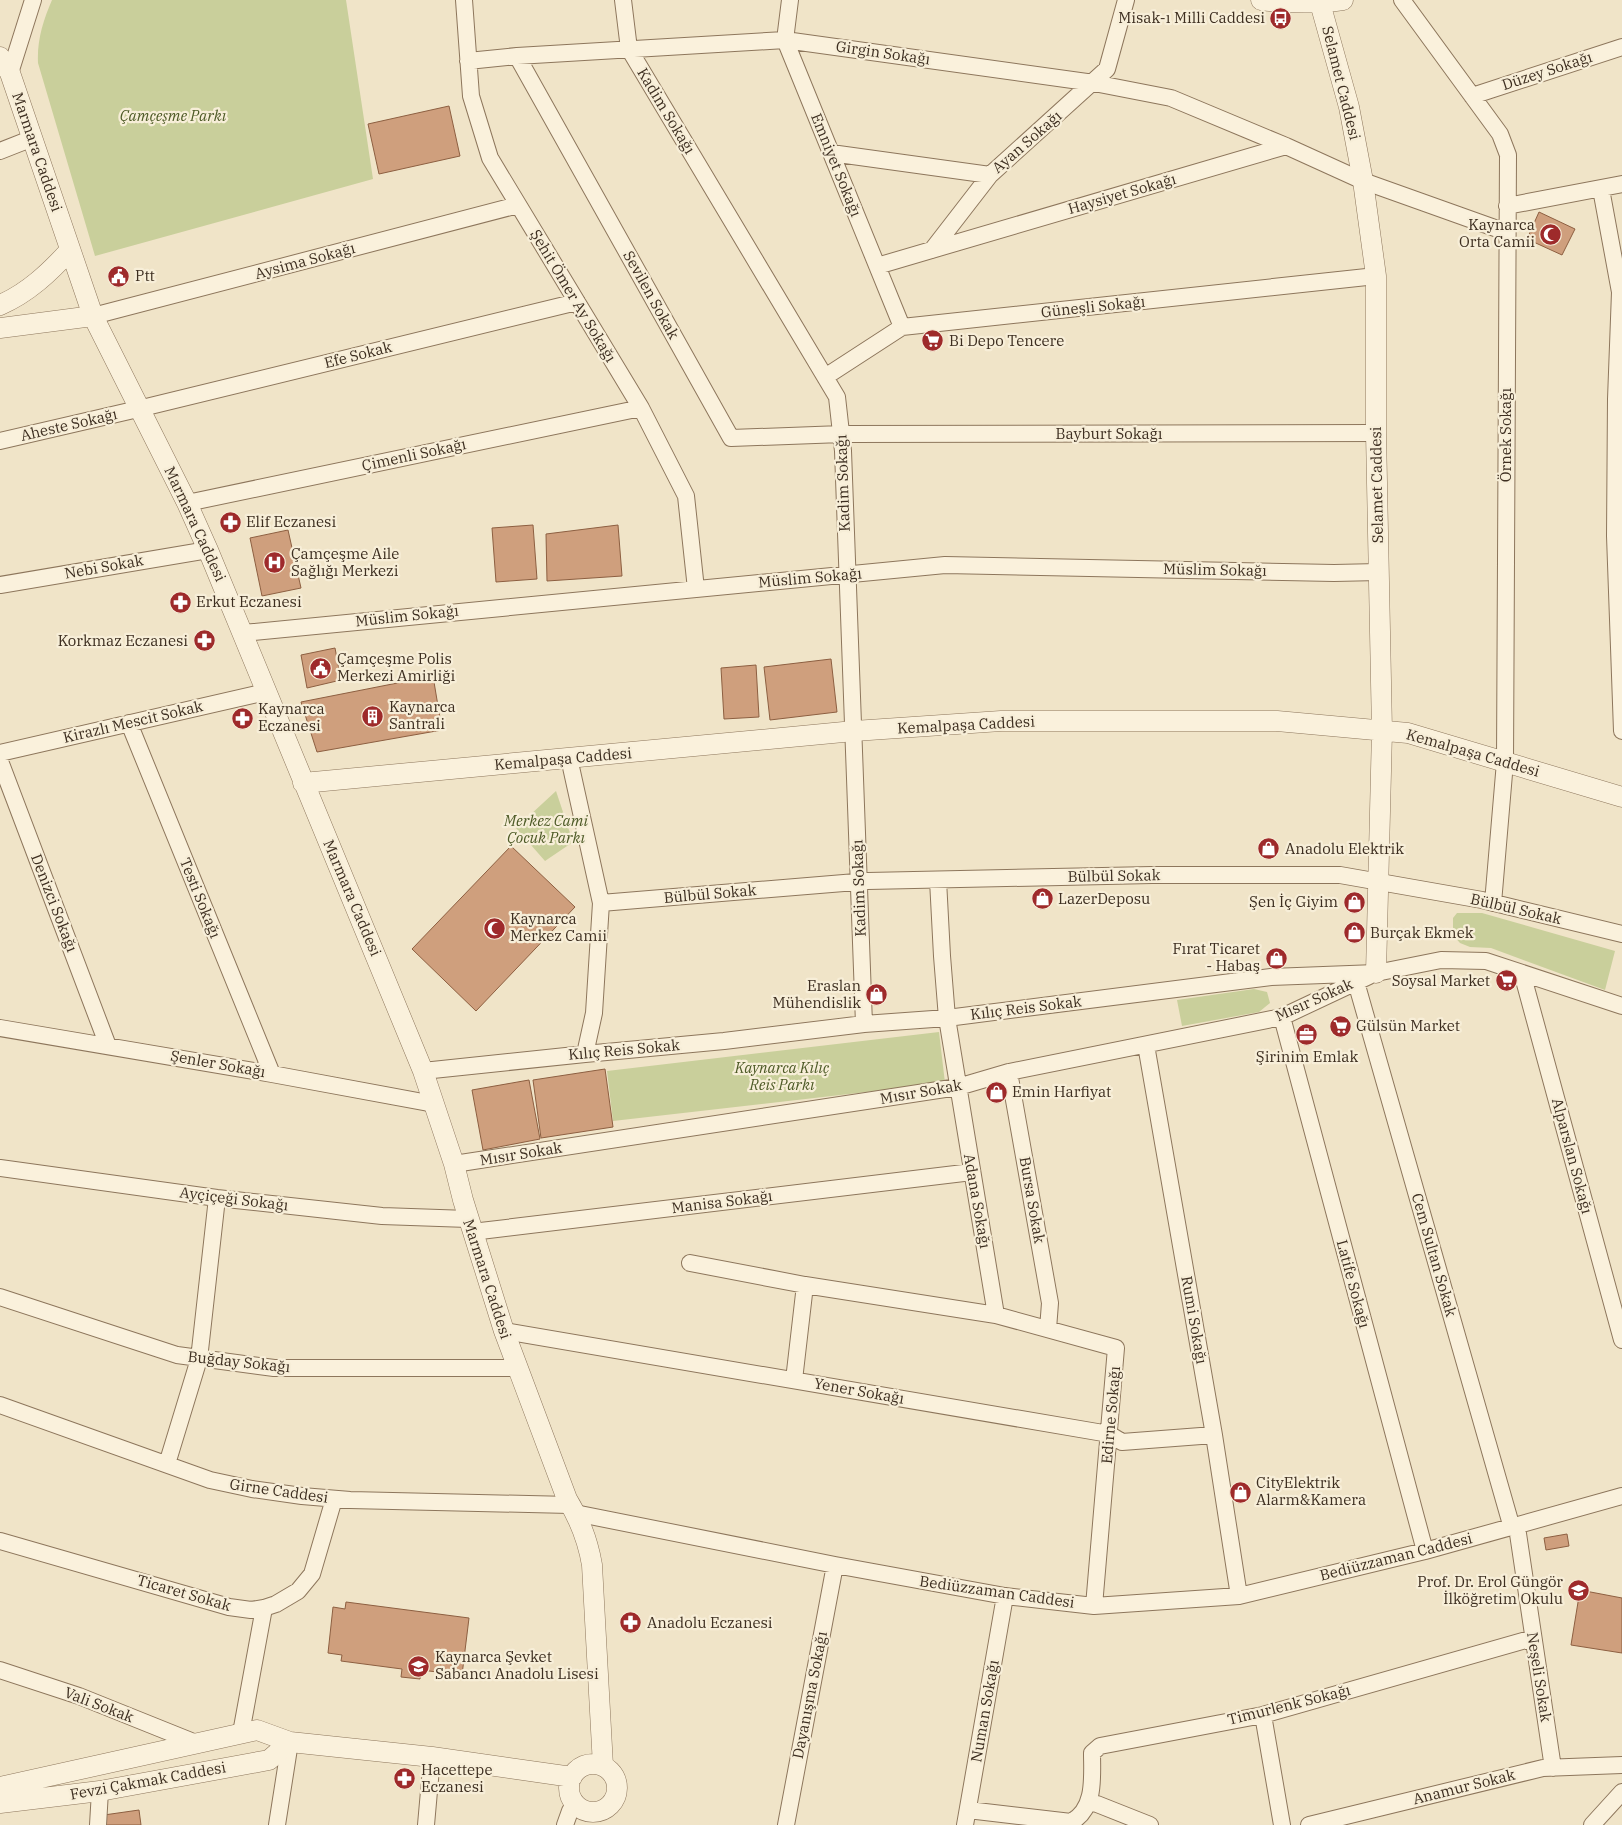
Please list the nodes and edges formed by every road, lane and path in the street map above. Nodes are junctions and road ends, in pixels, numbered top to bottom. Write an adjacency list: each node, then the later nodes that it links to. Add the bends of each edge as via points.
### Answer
1 (33, 0): 15 (street)
2 (464, 0): 14 (street, Şehit Ömer Ay Sokağı)
3 (623, 0): 12 (street, Kadim Sokağı)
4 (790, 0): 10 (street, Emniyet Sokağı)
5 (1126, 0): 16 (street, Ayan Sokağı, via 1107,69)
6 (1266, 0): 9 (street)
7 (1343, 0): 9 (street)
8 (1402, 0): 17 (street, Örnek Sokağı)
9 (1320, 3): 23 (street, Selamet Caddesi, via 1349,107)
10 (785, 40): 12 (street, Girgin Sokağı); 16 (street, Girgin Sokağı); 21 (street, Emniyet Sokağı)
11 (1622, 47): 17 (street, Düzey Sokağı)
12 (629, 49): 13 (street, Girgin Sokağı); 39 (street, Kadim Sokağı)
13 (517, 56): 14 (street, Girgin Sokağı); 43 (street, Sevilen Sokak, via 731,438)
14 (468, 61): 26 (street, Şehit Ömer Ay Sokağı, via 471,96 490,158)
15 (5, 65): 18 (street, Marmara Caddesi)
16 (1094, 83): 19 (street, Girgin Sokağı, via 1171,98); 22 (street, Ayan Sokağı)
17 (1472, 96): 27 (street, Örnek Sokağı, via 1500,134 1508,154)
18 (33, 138): 20 (street); 29 (street, Marmara Caddesi)
19 (1286, 146): 23 (street); 30 (street, Haysiyet Sokağı)
20 (0, 151)
21 (831, 153): 22 (street, Ayan Sokağı); 31 (street, Emniyet Sokağı)
22 (990, 175): 30 (street)
23 (1363, 181): 28 (street); 32 (street, Selamet Caddesi)
24 (1622, 184): 25 (street)
25 (1601, 189): 27 (street); 33 (street)
26 (518, 205): 34 (street, Şehit Ömer Ay Sokağı); 36 (street, Aysima Sokağı)
27 (1507, 206): 28 (street, Örnek Sokağı)
28 (1506, 232): 61 (street, Örnek Sokağı)
29 (70, 250): 35 (street, via 26,292); 36 (street, Marmara Caddesi)
30 (932, 250): 31 (street, Haysiyet Sokağı)
31 (877, 266): 38 (street, Emniyet Sokağı)
32 (1376, 276): 38 (street, Güneşli Sokağı); 42 (street, Selamet Caddesi)
33 (1621, 292): 46 (street, via 1616,399)
34 (578, 302): 40 (street, Şehit Ömer Ay Sokağı); 41 (street, Efe Sokak)
35 (0, 305)
36 (93, 316): 37 (street); 41 (street, Marmara Caddesi)
37 (0, 328)
38 (902, 328): 39 (street, Güneşli Sokağı)
39 (825, 377): 43 (street, Kadim Sokağı, via 837,397)
40 (641, 408): 45 (street, Çimenli Sokağı); 51 (street, Şehit Ömer Ay Sokağı, via 686,496)
41 (138, 409): 44 (street, Aheste Sokağı); 45 (street, Marmara Caddesi)
42 (1376, 433): 43 (street, Bayburt Sokağı); 48 (street, Selamet Caddesi)
43 (842, 434): 49 (street, Kadim Sokağı)
44 (0, 441)
45 (187, 503): 47 (street, Marmara Caddesi)
46 (1618, 537): 57 (street)
47 (208, 550): 50 (street, Nebi Sokak); 52 (street, Marmara Caddesi)
48 (1379, 572): 49 (street, Müslim Sokağı, via 945,565); 56 (street, Selamet Caddesi)
49 (847, 574): 51 (street, Müslim Sokağı); 55 (street, Kadim Sokağı)
50 (0, 585)
51 (696, 589): 52 (street, Müslim Sokağı)
52 (243, 633): 53 (street, Marmara Caddesi)
53 (266, 692): 54 (street, Kirazlı Mescit Sokak); 62 (street, Marmara Caddesi)
54 (129, 723): 58 (street, Kirazlı Mescit Sokak); 83 (street, Testi Sokağı)
55 (854, 731): 56 (street, Kemalpaşa Caddesi, via 1001,721 1277,722); 59 (street, Kemalpaşa Caddesi); 65 (street, Kadim Sokağı)
56 (1382, 731): 61 (street, Kemalpaşa Caddesi, via 1408,733); 66 (street, Selamet Caddesi)
57 (1622, 731)
58 (0, 753)
59 (569, 758): 62 (street, Kemalpaşa Caddesi); 67 (street)
60 (0, 761): 79 (street, Denizci Sokağı)
61 (1505, 762): 63 (street, Kemalpaşa Caddesi); 68 (street, Örnek Sokağı)
62 (304, 783): 81 (street, Marmara Caddesi)
63 (1622, 797)
64 (938, 880): 65 (street, Bülbül Sokak); 66 (street, Bülbül Sokak, via 1340,875); 75 (street, Adana Sokağı)
65 (859, 882): 67 (street, Bülbül Sokak); 76 (street, Kadim Sokağı)
66 (1379, 882): 68 (street, Bülbül Sokak); 70 (street, Selamet Caddesi)
67 (601, 903): 80 (street, via 594,1013)
68 (1493, 903): 69 (street, Bülbül Sokak)
69 (1622, 934)
70 (1376, 973): 71 (street, Kılıç Reis Sokak, via 1441,960 1486,961); 72 (street, Mısır Sokak); 75 (street, Kılıç Reis Sokak, via 1271,977)
71 (1522, 973): 73 (street, Kılıç Reis Sokak); 97 (street, Alparslan Sokağı)
72 (1356, 982): 74 (street, Mısır Sokak); 108 (street, Cem Sultan Sokak)
73 (1622, 1006)
74 (1282, 1017): 78 (street, Mısır Sokak); 110 (street, Latife Sokağı)
75 (947, 1018): 76 (street, Kılıç Reis Sokak); 84 (street, Adana Sokağı)
76 (864, 1024): 80 (street, Kılıç Reis Sokak)
77 (0, 1028): 79 (street, Şenler Sokağı)
78 (1146, 1045): 82 (street, Mısır Sokak); 103 (street, Rumi Sokağı)
79 (108, 1046): 83 (street, Şenler Sokağı)
80 (585, 1054): 81 (street, Kılıç Reis Sokak)
81 (423, 1071): 85 (street, Marmara Caddesi)
82 (1009, 1072): 84 (street, Mısır Sokak); 95 (street, Bursa Sokak, via 1050,1303)
83 (272, 1074): 85 (street, Şenler Sokağı)
84 (958, 1087): 86 (street, Mısır Sokak); 88 (street, Adana Sokağı)
85 (434, 1104): 86 (street, Marmara Caddesi)
86 (454, 1164): 90 (street, Marmara Caddesi)
87 (0, 1168): 89 (street, Ayçiçeği Sokağı)
88 (972, 1172): 90 (street, Manisa Sokağı); 94 (street, Adana Sokağı)
89 (217, 1198): 90 (street, Ayçiçeği Sokağı); 98 (street)
90 (470, 1226): 96 (street, Marmara Caddesi)
91 (690, 1263): 92 (street, Edirne Sokağı)
92 (805, 1285): 94 (street, Edirne Sokağı); 100 (street)
93 (0, 1297): 98 (street, Buğday Sokağı, via 177,1356)
94 (996, 1315): 95 (street, Edirne Sokağı)
95 (1048, 1329): 102 (street, Edirne Sokağı, via 1116,1348)
96 (504, 1331): 99 (street, Marmara Caddesi); 100 (street, Yener Sokağı)
97 (1622, 1340)
98 (199, 1359): 99 (street, Buğday Sokağı, via 274,1368); 104 (street)
99 (517, 1368): 107 (street, Marmara Caddesi)
100 (794, 1380): 102 (street, Yener Sokağı)
101 (0, 1405): 104 (street, Girne Caddesi)
102 (1109, 1434): 103 (street, Yener Sokağı, via 1122,1442); 114 (street, Edirne Sokağı)
103 (1214, 1435): 113 (street, Rumi Sokağı)
104 (167, 1464): 106 (street, Girne Caddesi, via 210,1480 252,1489)
105 (1622, 1496): 108 (street, Bediüzzaman Caddesi)
106 (334, 1499): 107 (street, Girne Caddesi); 115 (street, Ticaret Sokak, via 312,1574 298,1591)
107 (573, 1509): 111 (street, Bediüzzaman Caddesi); 124 (street, Marmara Caddesi, via 588,1545 592,1565)
108 (1514, 1527): 110 (street, Bediüzzaman Caddesi); 116 (street, Neşeli Sokak)
109 (0, 1541): 115 (street, Ticaret Sokak, via 229,1607)
110 (1425, 1551): 113 (street, Bediüzzaman Caddesi)
111 (835, 1566): 112 (street, Bediüzzaman Caddesi); 139 (street, Dayanışma Sokağı)
112 (1005, 1596): 114 (street, Bediüzzaman Caddesi); 134 (street, Numan Sokağı)
113 (1239, 1596): 114 (street, Bediüzzaman Caddesi)
114 (1094, 1606)
115 (264, 1608): 119 (street)
116 (1533, 1638): 118 (street, Timurlenk Sokağı); 125 (street, Neşeli Sokak)
117 (0, 1670): 121 (street, Vali Sokak, via 78,1696)
118 (1263, 1715): 130 (street, Timurlenk Sokağı, via 1100,1746 1092,1753); 141 (street)
119 (242, 1733): 120 (street, Fevzi Çakmak Caddesi, via 257,1730); 121 (street, Fevzi Çakmak Caddesi)
120 (290, 1742): 122 (street, Fevzi Çakmak Caddesi); 128 (street, Fevzi Çakmak Caddesi, via 269,1760); 136 (street)
121 (196, 1743): 127 (street, Fevzi Çakmak Caddesi)
122 (432, 1757): 126 (street, Fevzi Çakmak Caddesi); 137 (street)
123 (1622, 1765): 125 (street, Anamur Sokak)
124 (603, 1766): 126 (street, via 589,1764); 133 (street, via 617,1783)
125 (1553, 1768): 142 (street, Anamur Sokak)
126 (572, 1777): 132 (street, via 570,1790)
127 (0, 1787)
128 (100, 1791): 131 (street, Fevzi Çakmak Caddesi); 135 (street)
129 (1622, 1792): 143 (street)
130 (1089, 1802): 134 (street, via 1071,1822); 140 (street)
131 (0, 1803)
132 (575, 1803): 133 (street, via 586,1811); 138 (street)
133 (610, 1817)
134 (966, 1817)
135 (98, 1825)
136 (277, 1825)
137 (426, 1825)
138 (565, 1825)
139 (786, 1825)
140 (1150, 1825)
141 (1282, 1825)
142 (1308, 1825)
143 (1592, 1825)

